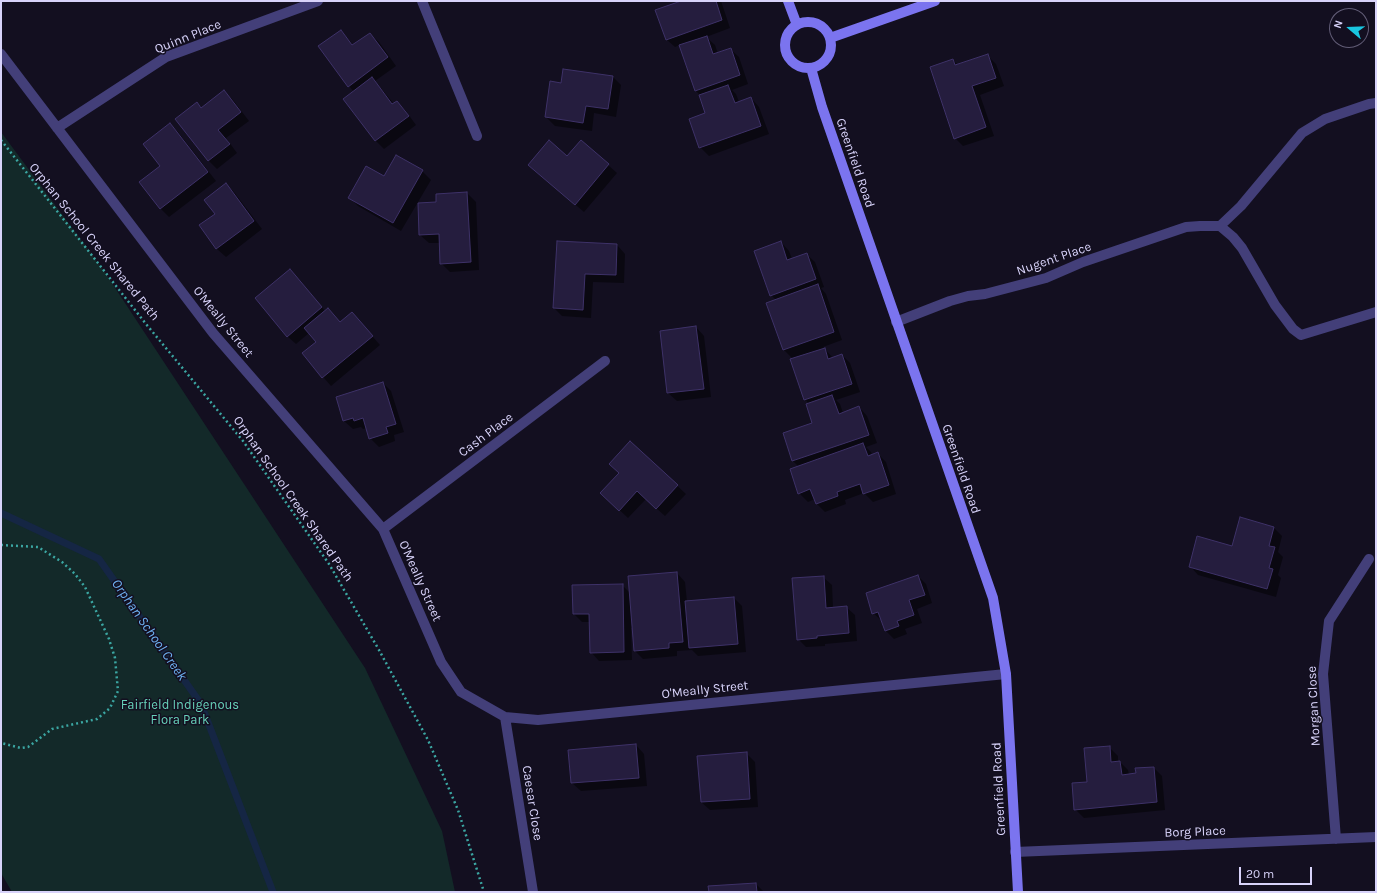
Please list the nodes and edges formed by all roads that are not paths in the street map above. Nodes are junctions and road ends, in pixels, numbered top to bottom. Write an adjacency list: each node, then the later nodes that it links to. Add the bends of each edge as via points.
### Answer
1 (318, 1): 10 (street, Quinn Place, via 166,57)
2 (422, 1): 11 (street)
3 (788, 1): 5 (street)
4 (935, 1): 6 (street)
5 (797, 25): 6 (street, via 814,22 826,30); 8 (street, via 788,33 785,41 787,57 800,67)
6 (830, 38): 8 (street, via 831,50 827,57 822,63)
7 (1, 54): 10 (street, O'Meally Street)
8 (811, 68): 14 (street, Greenfield Road)
9 (1376, 103): 12 (street, via 1324,119 1302,133 1241,206)
10 (57, 128): 16 (street, O'Meally Street, via 213,334)
11 (477, 136)
12 (1220, 226): 13 (street, via 1242,248 1275,306 1301,335); 14 (street, Nugent Place, via 1186,227 1083,262 1046,278 950,301)
13 (1376, 312)
14 (896, 322): 18 (street, Greenfield Road, via 993,598)
15 (605, 361): 16 (street, Cash Place)
16 (383, 529): 19 (street, O'Meally Street, via 441,662 461,692)
17 (1369, 559): 21 (street, Morgan Close, via 1329,621 1323,674)
18 (1006, 674): 19 (street, O'Meally Street, via 538,720); 22 (street, Greenfield Road)
19 (505, 717): 23 (street, Caesar Close)
20 (1376, 837): 21 (street, Borg Place)
21 (1336, 839): 22 (street, Borg Place)
22 (1015, 852): 24 (street, Greenfield Road)
23 (533, 892)
24 (1018, 892)

